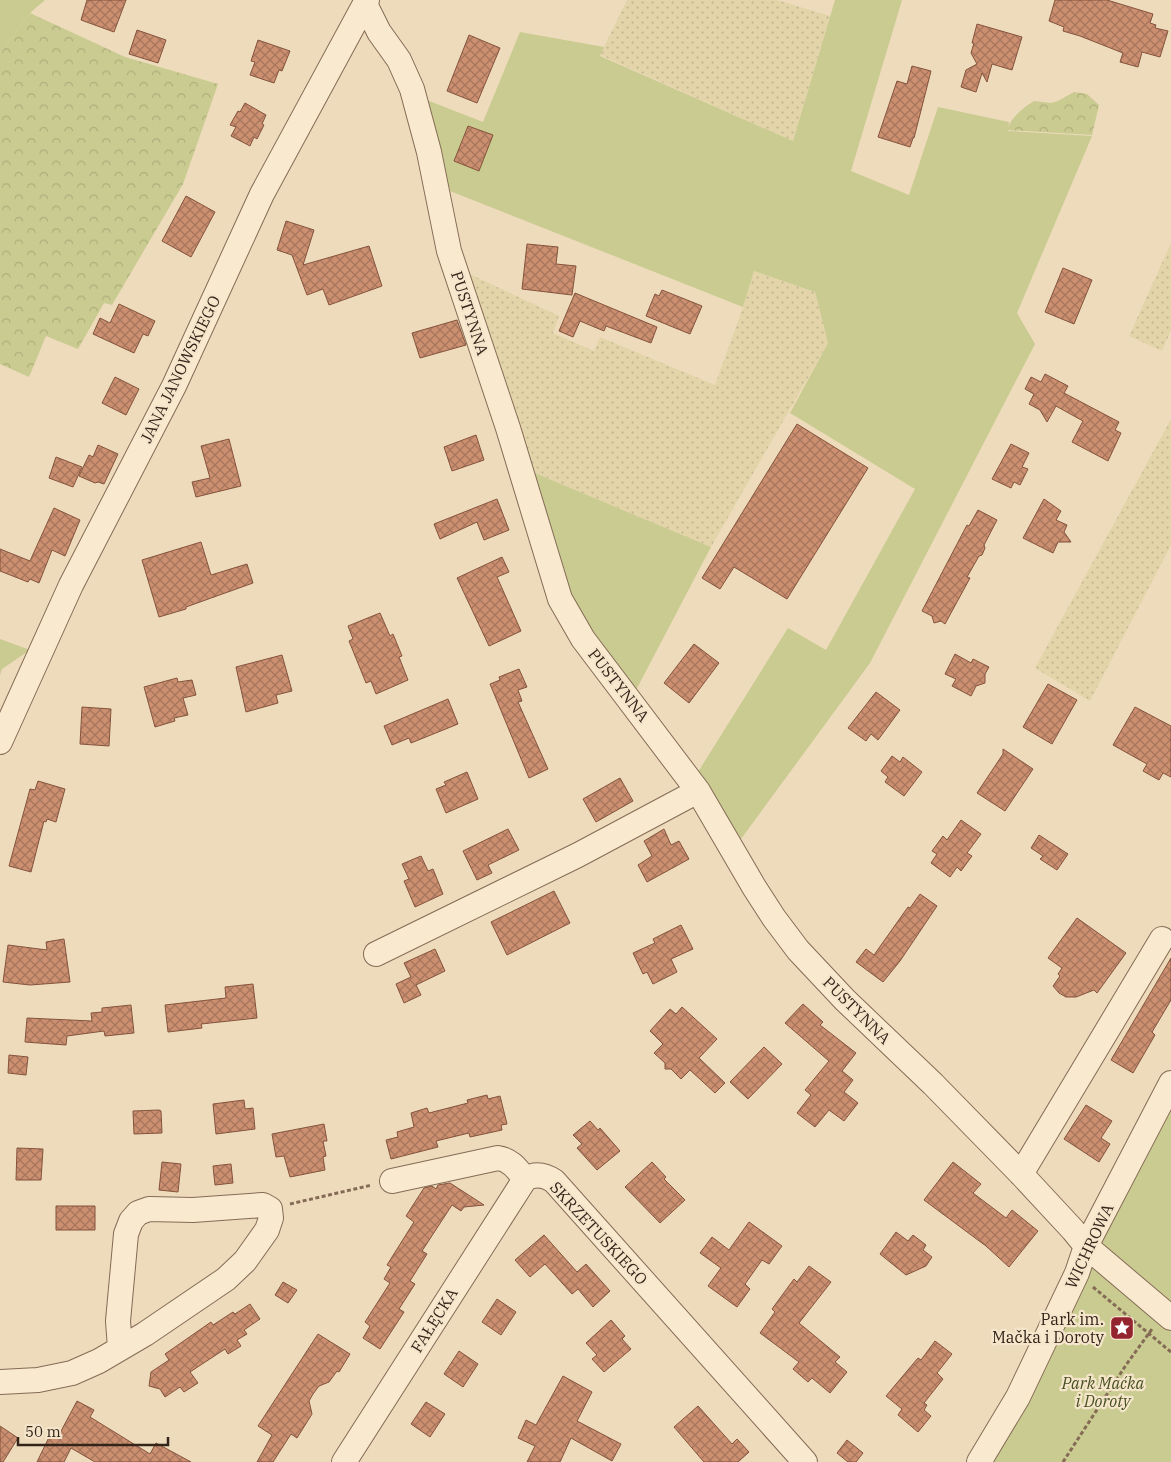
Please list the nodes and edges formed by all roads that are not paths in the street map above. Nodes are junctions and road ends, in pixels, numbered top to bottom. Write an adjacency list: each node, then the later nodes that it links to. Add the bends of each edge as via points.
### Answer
1 (366, 2): 2 (street, JANA JANOWSKIEGO, via 262,194 174,386 71,586); 3 (street, PUSTYNNA, via 379,32 399,60 412,89 450,251 560,599 588,646)
2 (0, 742)
3 (698, 791): 5 (street, via 578,855); 7 (street, PUSTYNNA, via 759,895 798,950)
4 (1162, 939): 7 (street)
5 (376, 954)
6 (1171, 1083): 10 (street, WICHROWA)
7 (1021, 1174): 10 (street, PUSTYNNA)
8 (525, 1179): 9 (street, SKRZETUSKIEGO, via 512,1163 498,1158); 14 (street, FAŁĘCKA); 15 (street, SKRZETUSKIEGO, via 534,1175 558,1183)
9 (392, 1180)
10 (1086, 1246): 11 (street, PUSTYNNA); 16 (street, WICHROWA, via 1018,1396)
11 (1162, 1322)
12 (120, 1348): 12 (street, via 226,1279 245,1261 267,1230 270,1209 263,1205 193,1210 149,1208 138,1212 126,1234 118,1321); 13 (street, via 72,1373 38,1380)
13 (0, 1382)
14 (344, 1462)
15 (805, 1462)
16 (979, 1462)

